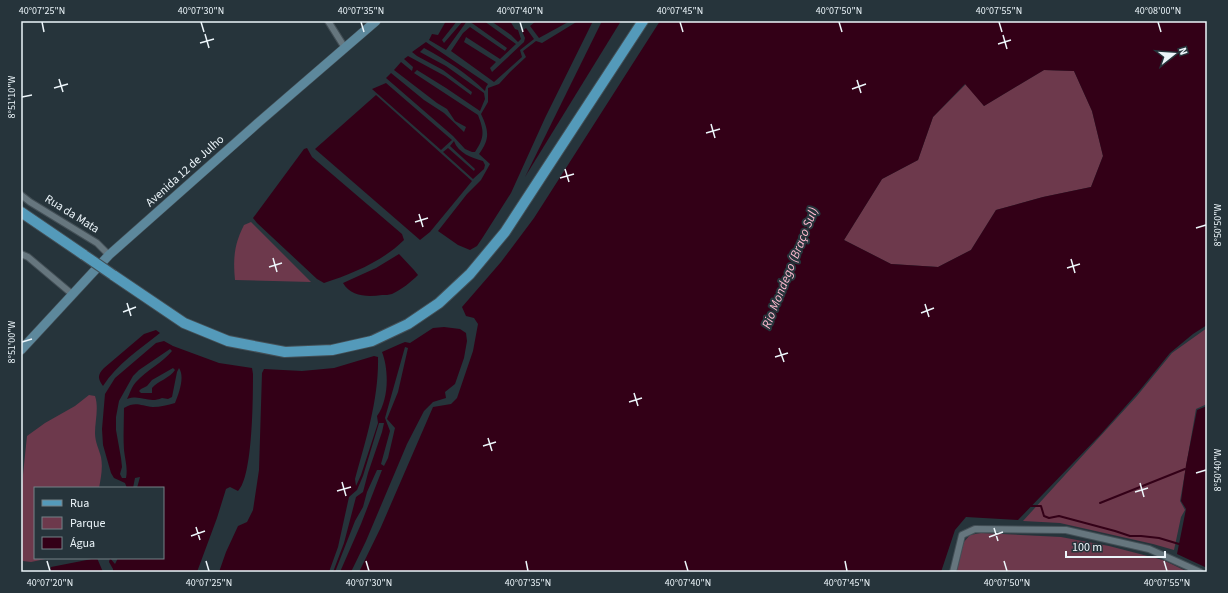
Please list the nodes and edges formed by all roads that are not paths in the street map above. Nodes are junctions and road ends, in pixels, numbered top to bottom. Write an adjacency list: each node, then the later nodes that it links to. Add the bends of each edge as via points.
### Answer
1 (328, 21): 4 (street)
2 (376, 21): 4 (main road, Avenida 12 de Julho)
3 (643, 21): 6 (main road, bridge, via 506,232 470,274 439,303 408,324 372,341 332,350 285,352 228,341 184,323)
4 (345, 48): 8 (main road, Avenida 12 de Julho)
5 (21, 195): 8 (street, Rua da Mata, via 97,243)
6 (21, 212)
7 (21, 254): 9 (street)
8 (109, 255): 9 (main road, Avenida 12 de Julho)
9 (72, 294): 10 (main road, Avenida 12 de Julho)
10 (21, 350)
11 (953, 572): 12 (street, via 962,535 975,529 1066,530 1149,549)
12 (1200, 572)

